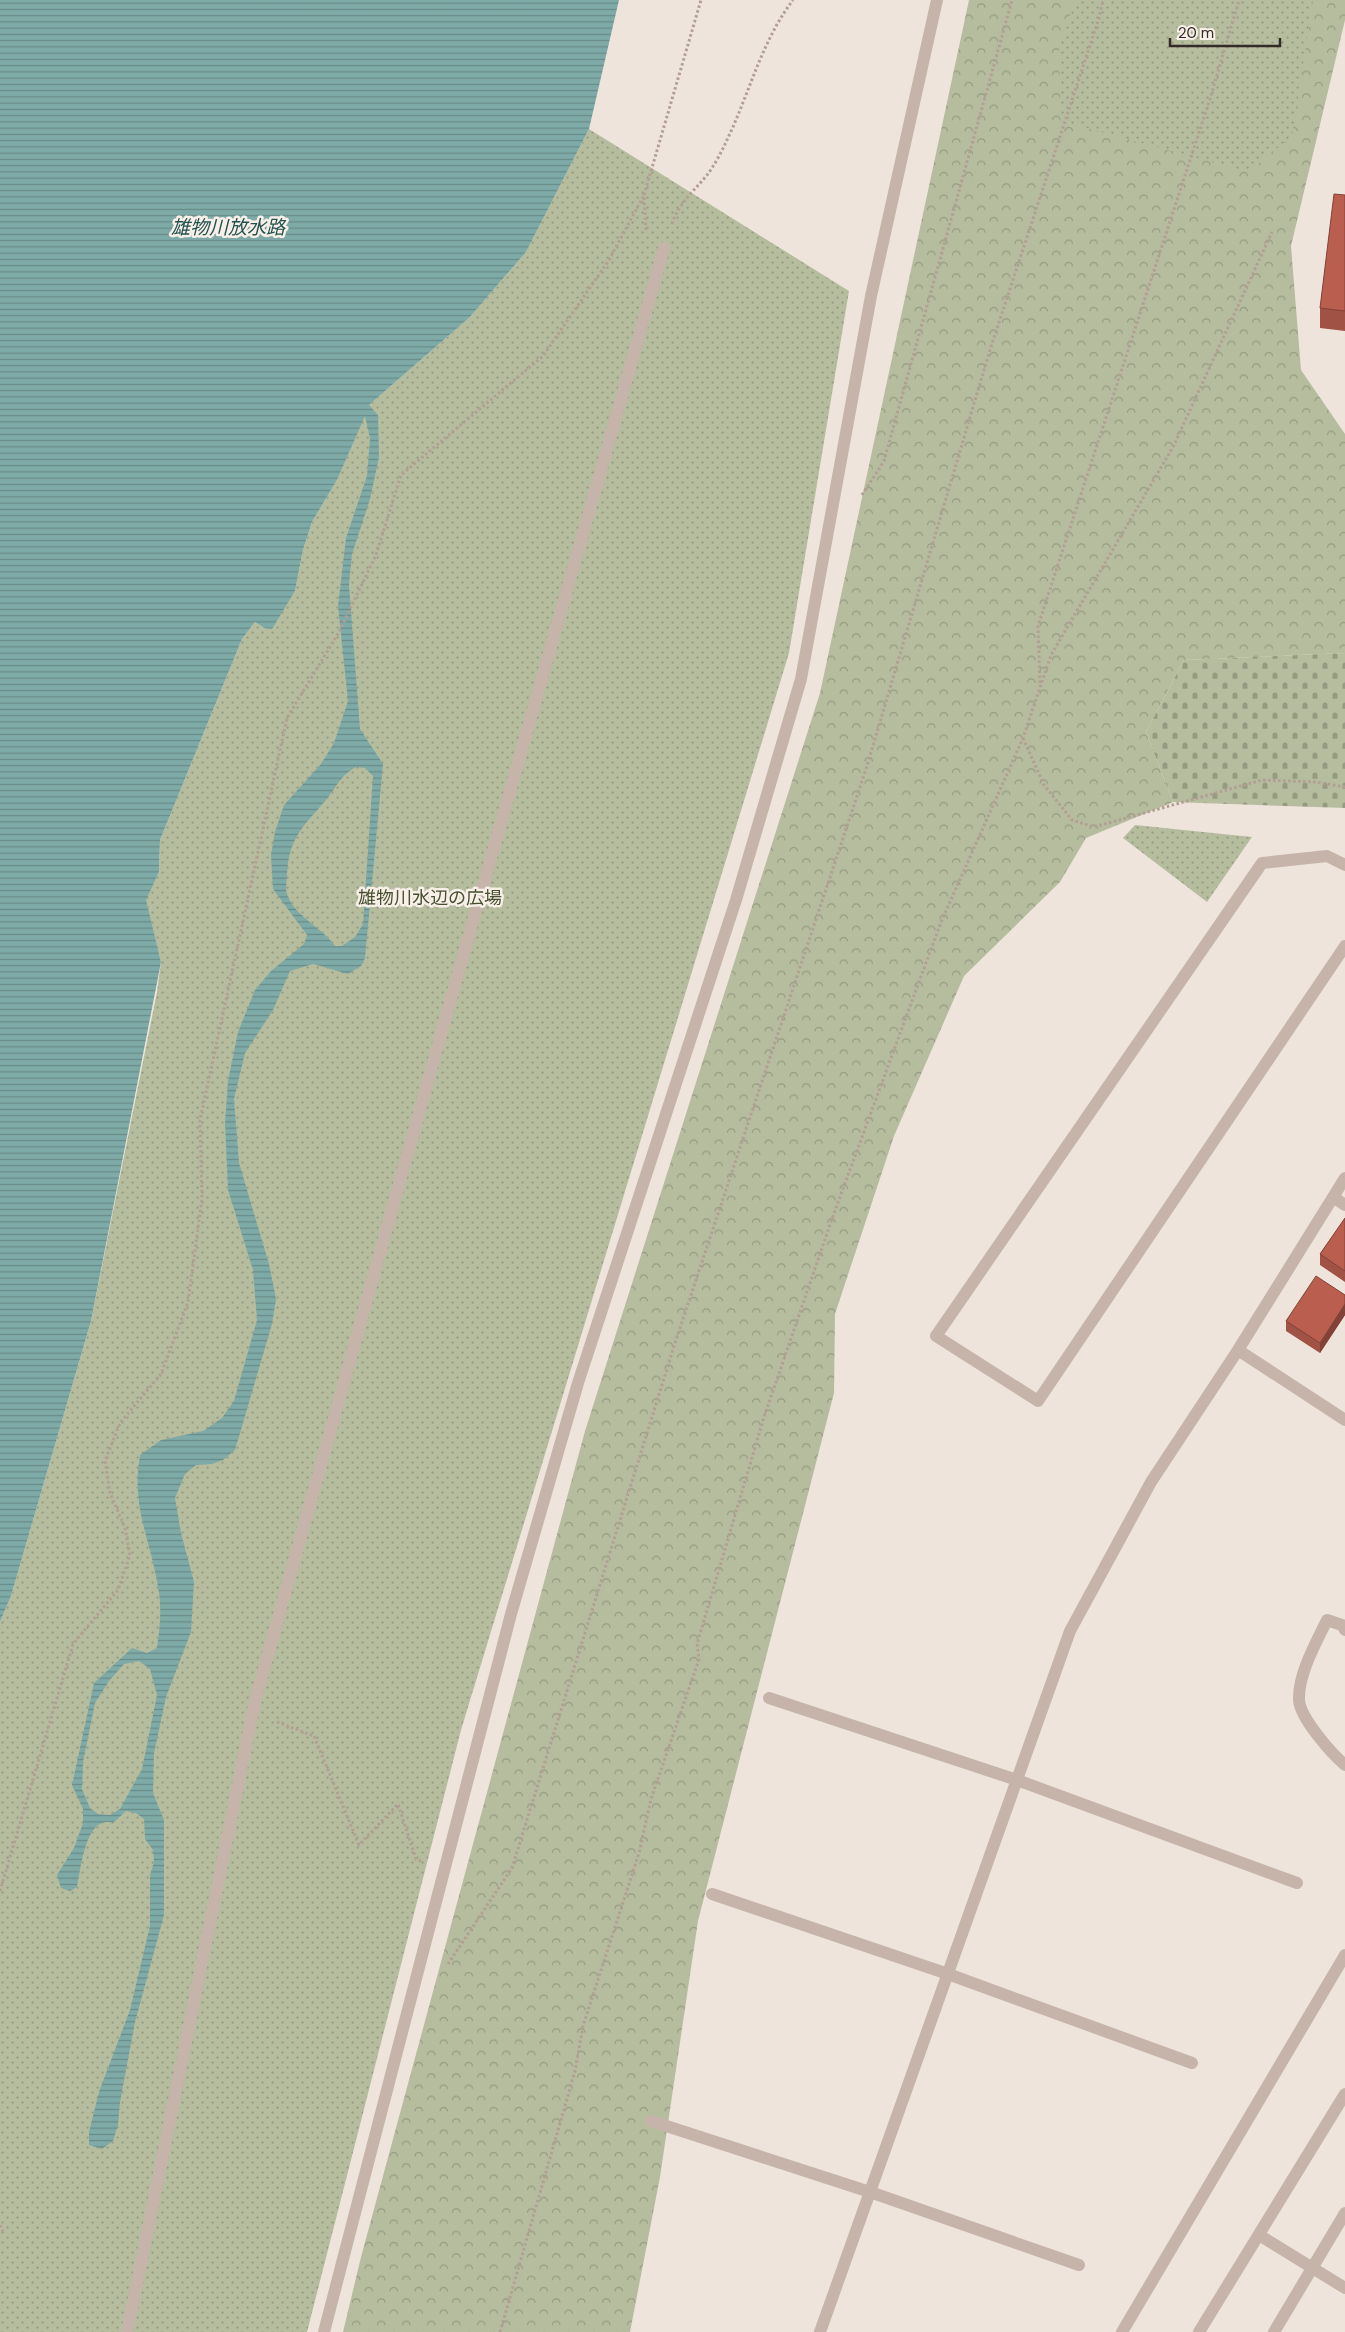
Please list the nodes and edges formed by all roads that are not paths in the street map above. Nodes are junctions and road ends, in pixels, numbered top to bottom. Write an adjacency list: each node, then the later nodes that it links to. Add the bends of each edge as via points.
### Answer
1 (937, 0): 28 (street, via 871,296 801,679 736,900 578,1383 511,1614)
2 (664, 248): 27 (street, via 253,1713)
3 (1345, 865): 4 (street, via 1327,856 1262,863 936,1336 1038,1401)
4 (1345, 946)
5 (1345, 1178): 6 (street)
6 (1333, 1197): 7 (street); 8 (street)
7 (1345, 1205)
8 (1238, 1350): 9 (street); 13 (street, via 1152,1482 1070,1631)
9 (1345, 1420)
10 (1345, 1630): 12 (street, via 1342,1625 1327,1620 1307,1660 1299,1701 1328,1751)
11 (769, 1698): 13 (street)
12 (1345, 1765)
13 (1017, 1780): 14 (street); 17 (street)
14 (1297, 1883)
15 (712, 1894): 17 (street)
16 (1345, 1955): 30 (street)
17 (948, 1974): 18 (street); 21 (street)
18 (1192, 2063)
19 (1345, 2094): 23 (street)
20 (651, 2121): 21 (street)
21 (870, 2192): 24 (street); 29 (street)
22 (1345, 2214): 25 (street)
23 (1259, 2235): 25 (street); 31 (street)
24 (1078, 2265)
25 (1313, 2268): 26 (street); 32 (street)
26 (1345, 2288)
27 (126, 2332)
28 (324, 2332)
29 (820, 2332)
30 (1122, 2332)
31 (1199, 2332)
32 (1274, 2332)

